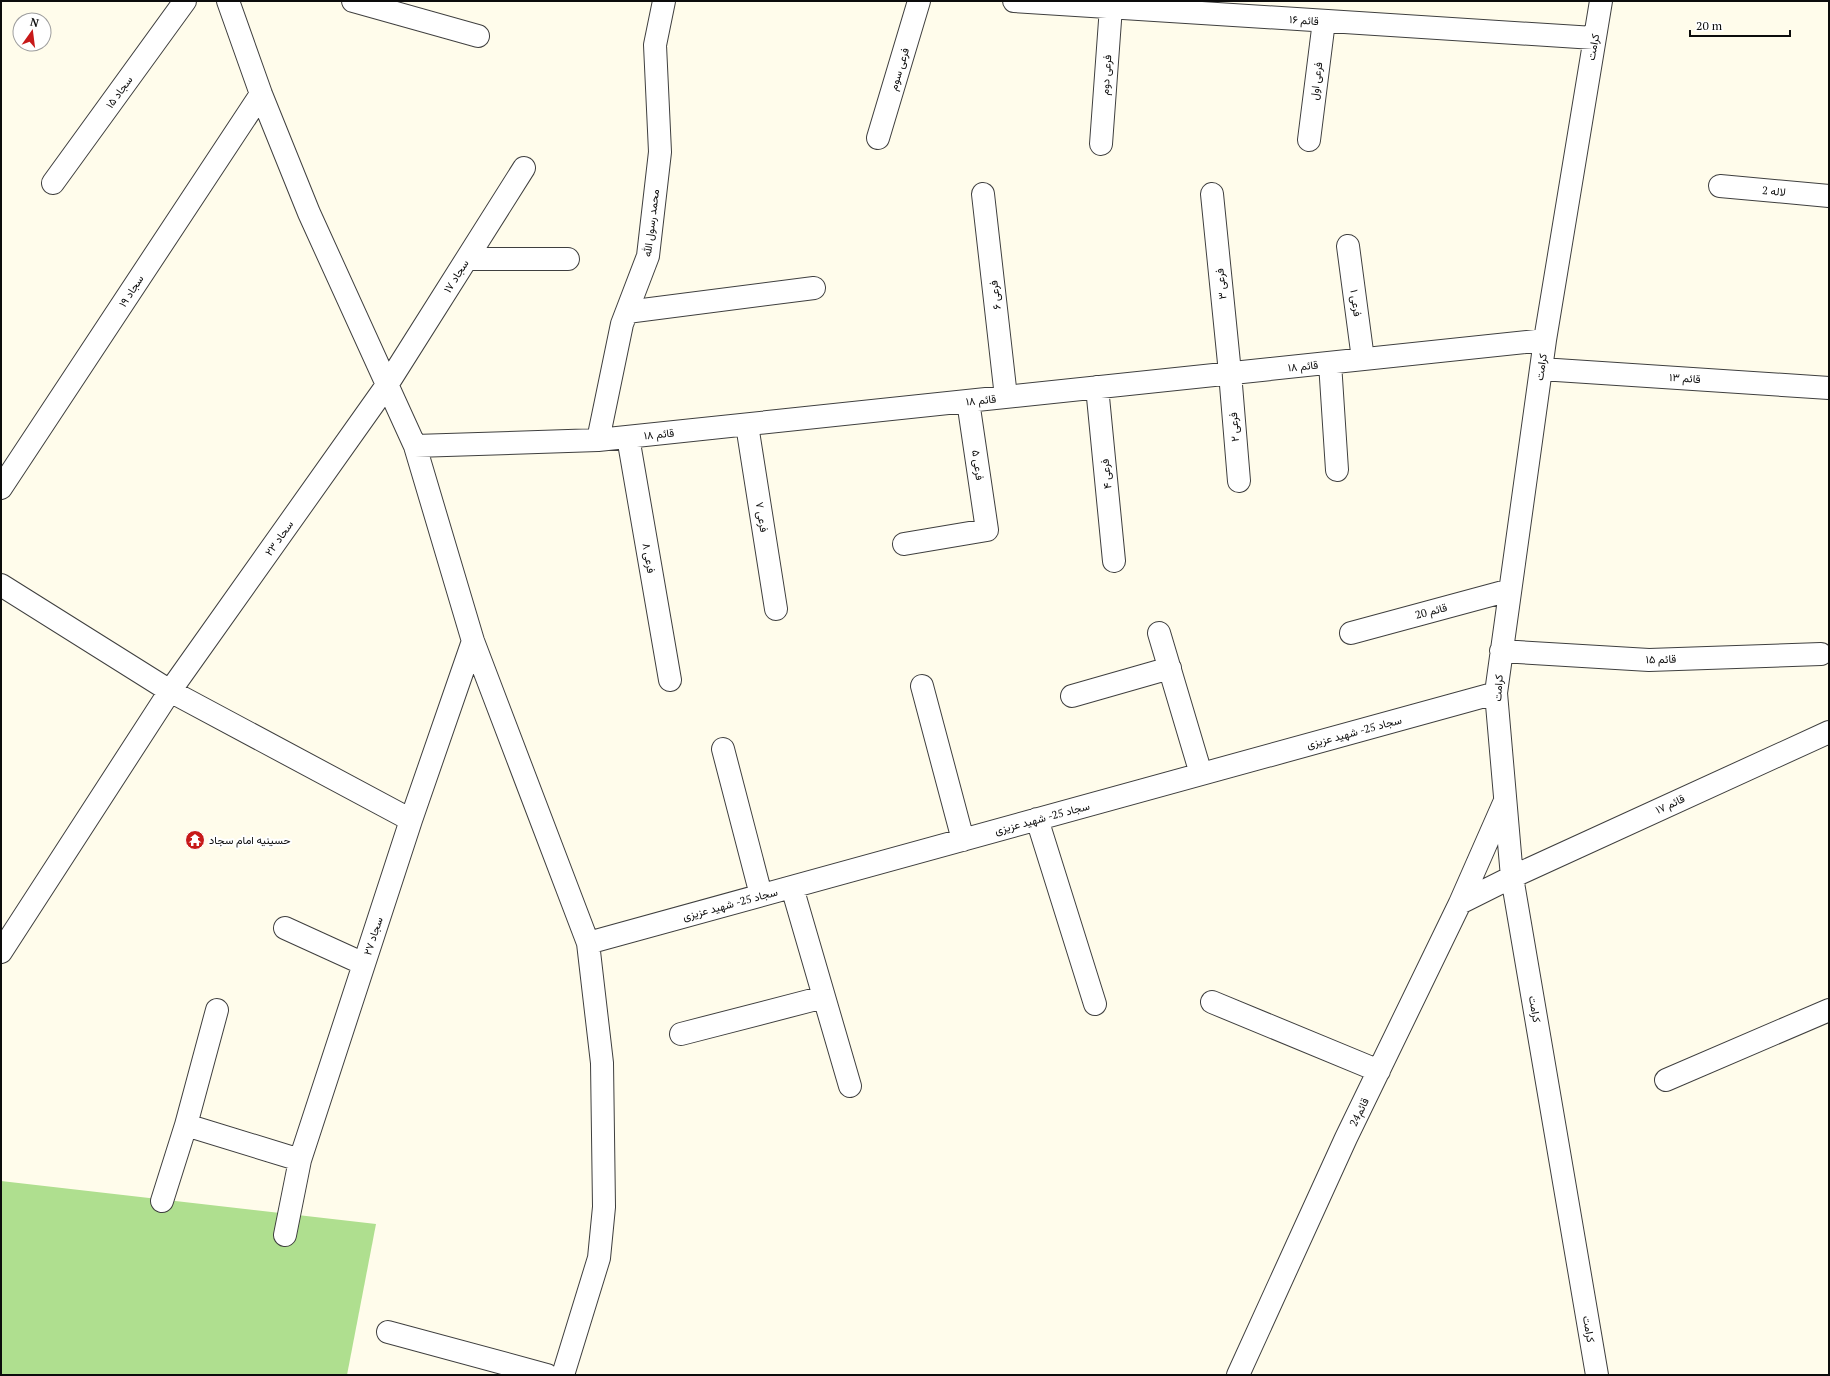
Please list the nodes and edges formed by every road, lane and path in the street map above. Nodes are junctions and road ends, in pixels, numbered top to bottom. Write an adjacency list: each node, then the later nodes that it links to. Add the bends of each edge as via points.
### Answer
1 (185, 1): 17 (street, سجاد ۱۵)
2 (228, 1): 12 (street)
3 (353, 1): 10 (street)
4 (664, 1): 26 (street, محمد رسول الله, via 655,45 660,152 648,256)
5 (919, 1): 13 (street, فرعی سوم)
6 (1014, 1): 8 (street, قائم ۱۶)
7 (1601, 1): 11 (street, کرامت)
8 (1111, 7): 9 (street, قائم ۱۶); 15 (street, فرعی دوم)
9 (1324, 21): 11 (street, قائم ۱۶); 14 (street, فرعی اول)
10 (478, 36)
11 (1594, 38): 27 (street, کرامت)
12 (261, 94): 32 (street, via 308,213); 43 (street, سجاد ۱۹)
13 (878, 138)
14 (1309, 140)
15 (1101, 144)
16 (524, 168): 23 (street, سجاد ۱۷)
17 (53, 183)
18 (1720, 186): 21 (street, لاله 2)
19 (983, 194): 35 (street, فرعی ۶)
20 (1212, 194): 31 (street, فرعی ۳)
21 (1829, 196)
22 (1348, 246): 28 (street, فرعی ۱)
23 (467, 259): 24 (street); 32 (street, سجاد ۱۷)
24 (568, 259)
25 (814, 288): 26 (street)
26 (627, 312): 39 (street, محمد رسول الله, via 622,324)
27 (1545, 340): 28 (street, قائم ۱۸); 30 (street, کرامت)
28 (1363, 359): 29 (street, قائم ۱۸)
29 (1330, 363): 31 (street, قائم ۱۸); 41 (street)
30 (1541, 368): 34 (street, قائم ۱۳); 47 (street, کرامت)
31 (1230, 373): 33 (street, قائم ۱۸); 42 (street, فرعی ۲)
32 (387, 385): 40 (street); 57 (street, سحاد ۲۳)
33 (1097, 387): 35 (street, قائم ۱۸); 45 (street, فرعی ۴)
34 (1829, 388)
35 (1006, 397): 36 (street, قائم ۱۸)
36 (968, 401): 37 (street, قائم ۱۸); 44 (street, فرعی ۵, via 987,530)
37 (747, 424): 38 (street, قائم ۱۸); 48 (street, فرعی ۷)
38 (628, 437): 39 (street, قائم ۱۸); 55 (street, فرعی ۸)
39 (598, 440): 40 (street, قائم ۱۸)
40 (415, 446): 51 (street)
41 (1337, 470)
42 (1239, 481)
43 (1, 488)
44 (904, 544)
45 (1114, 561)
46 (1, 585): 57 (street)
47 (1510, 590): 50 (street, قائم 20); 52 (street, کرامت)
48 (776, 609)
49 (1159, 633): 54 (street)
50 (1351, 633)
51 (473, 641): 65 (street, سجاد ۲۷); 72 (street)
52 (1501, 651): 53 (street, قائم ۱۵, via 1649,660); 58 (street, کرامت)
53 (1821, 654)
54 (1170, 668): 59 (street); 62 (street)
55 (670, 680)
56 (922, 686): 66 (street)
57 (170, 691): 65 (street); 73 (street, سحاد ۲۳)
58 (1496, 693): 62 (street, سجاد 25- شهید عزیزی); 63 (street, کرامت)
59 (1072, 696)
60 (1829, 732): 67 (street, قائم ۱۷)
61 (723, 749): 69 (street)
62 (1201, 774): 64 (street, سجاد 25- شهید عزیزی)
63 (1505, 800): 67 (street, کرامت); 70 (street, قائم24)
64 (1037, 819): 66 (street, سجاد 25- شهید عزیزی); 77 (street)
65 (411, 820): 74 (street, سجاد ۲۷)
66 (963, 840): 68 (street, سجاد 25- شهید عزیزی)
67 (1512, 877): 70 (street); 92 (street, کرامت)
68 (792, 886): 69 (street, سجاد 25- شهید عزیزی); 75 (street)
69 (761, 895): 72 (street, سجاد 25- شهید عزیزی)
70 (1460, 903): 81 (street, قائم24)
71 (285, 928): 74 (street)
72 (588, 943): 90 (street, via 602,1063 604,1207 599,1258)
73 (1, 952)
74 (364, 964): 85 (street, سجاد ۲۷)
75 (824, 997): 80 (street); 83 (street)
76 (1212, 1002): 81 (street)
77 (1094, 1004)
78 (217, 1010): 84 (street)
79 (1829, 1010): 82 (street)
80 (681, 1034)
81 (1379, 1071): 91 (street, قائم24)
82 (1666, 1080)
83 (850, 1086)
84 (186, 1126): 85 (street); 86 (street)
85 (300, 1160): 87 (street, سجاد ۲۷)
86 (162, 1201)
87 (285, 1235)
88 (388, 1332): 89 (street)
89 (547, 1375)
90 (563, 1375)
91 (1238, 1375)
92 (1597, 1375)

